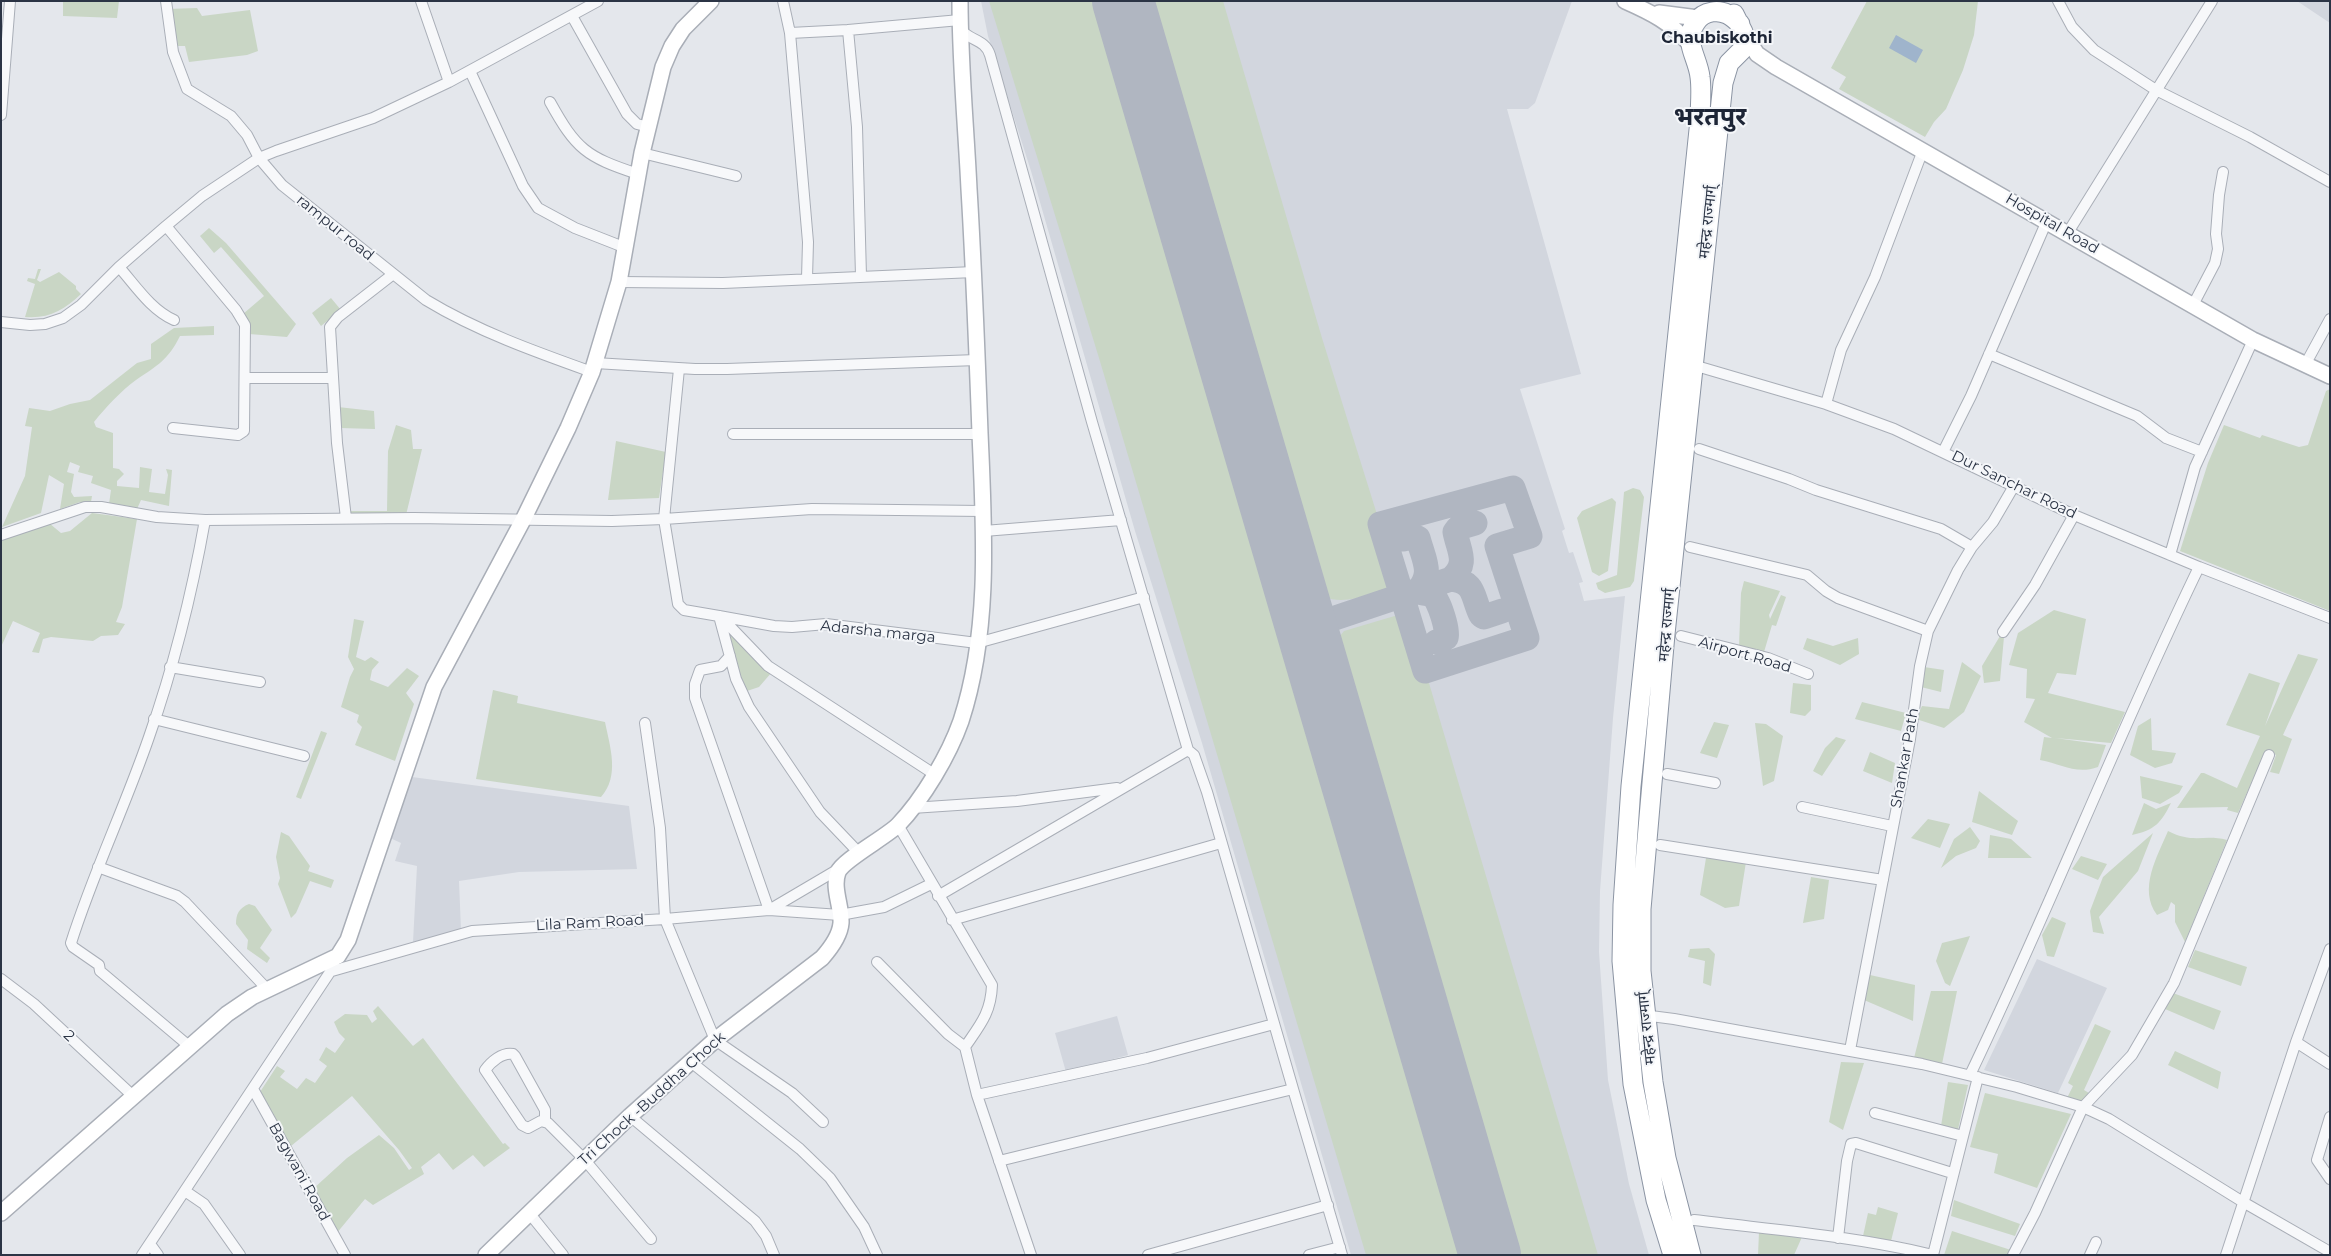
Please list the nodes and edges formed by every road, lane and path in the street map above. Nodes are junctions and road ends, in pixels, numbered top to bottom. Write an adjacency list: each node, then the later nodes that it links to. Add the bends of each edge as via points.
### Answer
1 (10, 1): 26 (street)
2 (166, 1): 30 (street, rampur road, via 173,52 183,84 191,94 222,108 231,116 247,135)
3 (421, 1): 23 (street)
4 (598, 1): 14 (street)
5 (711, 1): 27 (street, via 683,28 672,46 663,67)
6 (783, 1): 18 (street)
7 (960, 1): 15 (street)
8 (1625, 1): 12 (street)
9 (1731, 1): 16 (highway)
10 (2058, 1): 24 (street, via 2072,27 2094,50)
11 (2212, 1): 24 (street)
12 (1646, 10): 13 (street, via 1667,16); 19 (street, via 1678,30)
13 (1704, 11): 16 (highway, via 1727,14); 19 (highway, महेन्द्र राज्मार्ग्, via 1692,27)
14 (572, 16): 22 (street); 27 (street, via 627,114 637,124)
15 (960, 25): 17 (street); 40 (street); 73 (street, via 968,37 983,43 990,55)
16 (1742, 28): 20 (highway, महेन्द्र राज्मार्ग्, via 1742,50); 21 (street, Hospital Road, via 1758,54)
17 (848, 30): 18 (street); 42 (street, via 857,127)
18 (790, 33): 43 (street, via 808,242)
19 (1691, 48): 20 (highway, via 1705,63 1721,66); 122 (highway, महेन्द्र राज्मार्ग्, via 1700,80 1700,120 1631,786 1622,933)
20 (1731, 62): 21 (street, Hospital Road); 52 (highway, महेन्द्र राज्मार्ग्, via 1723,82)
21 (1776, 67): 28 (street, Hospital Road)
22 (470, 70): 23 (street); 38 (street, via 523,186 538,208 575,228)
23 (450, 82): 30 (street, via 373,118)
24 (2156, 90): 34 (street, via 2258,141); 37 (street)
25 (550, 102): 32 (street, via 566,130 582,148 595,157)
26 (1, 115)
27 (649, 127): 29 (street)
28 (1923, 150): 35 (street, Hospital Road); 59 (street, via 1875,277 1846,338)
29 (642, 153): 32 (street); 33 (street)
30 (259, 158): 36 (street, via 202,196); 41 (street, rampur road, via 282,184)
31 (2223, 172): 45 (street, via 2218,195 2218,249 2215,262)
32 (638, 174): 38 (street)
33 (736, 176)
34 (2330, 182)
35 (2046, 222): 37 (street, Hospital Road); 50 (street)
36 (166, 226): 39 (street); 57 (street, via 242,319 245,326)
37 (2067, 234): 45 (street, Hospital Road)
38 (626, 248): 44 (street)
39 (119, 267): 47 (street, via 154,307); 48 (street, via 81,305 63,318 30,325)
40 (974, 272): 42 (street); 51 (street)
41 (392, 275): 54 (street, rampur road, via 445,311 546,356); 58 (street, via 338,317 330,327)
42 (861, 276): 43 (street)
43 (807, 278): 44 (street, via 723,283)
44 (619, 282): 54 (street)
45 (2193, 305): 49 (street, Hospital Road)
46 (2330, 319): 53 (street)
47 (174, 320)
48 (1, 322)
49 (2253, 340): 53 (street, Hospital Road); 65 (street)
50 (1989, 354): 64 (street); 65 (street, via 2137,416 2166,438)
51 (977, 360): 55 (street, rampur road); 62 (street)
52 (1694, 365): 59 (street, Dur Sanchar Road); 123 (highway, महेन्द्र राज्मार्ग्, via 1641,909)
53 (2304, 365): 56 (street, Hospital Road)
54 (594, 368): 55 (street, rampur road); 72 (street)
55 (679, 369): 70 (street, Adarsha marga)
56 (2330, 376)
57 (246, 378): 58 (street); 60 (street, via 244,430 238,434)
58 (332, 378): 69 (street)
59 (1826, 404): 64 (street, Dur Sanchar Road)
60 (173, 428)
61 (733, 434): 62 (street)
62 (980, 434): 67 (street)
63 (1699, 449): 77 (street, via 1941,529)
64 (1943, 452): 66 (street, Dur Sanchar Road)
65 (2202, 452): 78 (street)
66 (2014, 486): 68 (street, Dur Sanchar Road); 77 (street, Shankar Path, via 1993,522)
67 (983, 511): 70 (street, via 812,509); 74 (street)
68 (2074, 515): 78 (street, Dur Sanchar Road); 84 (street, via 2035,585)
69 (346, 518): 71 (street); 72 (street)
70 (664, 519): 72 (street); 81 (street, Adarsha marga, via 678,604 684,610)
71 (205, 520): 75 (street, via 157,517 101,507 85,508); 88 (street, via 192,589)
72 (522, 520): 117 (street, via 434,687 356,919)
73 (1121, 520): 74 (street); 80 (street)
74 (984, 531): 86 (street, via 983,588)
75 (1, 535)
76 (1690, 547): 83 (street, via 1807,575 1838,598)
77 (1972, 547): 83 (street, Shankar Path)
78 (2170, 554): 79 (street, Dur Sanchar Road)
79 (2199, 567): 82 (street, Dur Sanchar Road); 132 (street)
80 (1144, 597): 86 (street); 93 (street)
81 (719, 616): 86 (street, Adarsha marga, via 774,626 826,624); 87 (street); 96 (street, via 768,666)
82 (2330, 618)
83 (1928, 631): 103 (street, Shankar Path)
84 (2003, 632)
85 (1681, 636): 89 (street, Airport Road, via 1768,658)
86 (977, 643): 96 (street, via 960,723)
87 (730, 656): 106 (street, via 749,707 820,812); 112 (street, via 721,666 700,670 695,698)
88 (170, 667): 90 (street); 91 (street)
89 (1808, 674)
90 (260, 682)
91 (154, 719): 95 (street); 107 (street)
92 (645, 723): 114 (street, via 660,828)
93 (1188, 750): 99 (street); 104 (street, via 1194,755)
94 (2269, 755): 137 (street, via 2174,983 2132,1055)
95 (304, 756)
96 (934, 774): 101 (street)
97 (1667, 774): 98 (street)
98 (1715, 783)
99 (1122, 788): 101 (street, via 1017,801); 111 (street)
100 (1802, 807): 103 (street)
101 (912, 808): 102 (street)
102 (898, 825): 106 (street); 110 (street)
103 (1892, 826): 109 (street, Shankar Path)
104 (1221, 844): 115 (street); 124 (street)
105 (1660, 845): 109 (street)
106 (860, 854): 108 (street)
107 (98, 867): 121 (street, via 177,896); 127 (street, via 71,944)
108 (842, 867): 112 (street, Lila Ram Road); 113 (street, Tri Chock -Buddha Chock, via 837,880)
109 (1883, 880): 129 (street, Shankar Path)
110 (931, 884): 111 (street); 113 (street, via 884,907)
111 (938, 896): 115 (street)
112 (769, 910): 113 (street); 114 (street, Lila Ram Road)
113 (840, 915): 125 (street, Tri Chock -Buddha Chock, via 839,931 816,965)
114 (665, 919): 119 (street, Lila Ram Road, via 472,931); 125 (street)
115 (952, 920): 128 (street, via 992,985 992,1003)
116 (2330, 949): 126 (street)
117 (338, 956): 119 (street); 121 (street)
118 (877, 962): 128 (street)
119 (332, 971): 133 (street)
120 (1, 979): 136 (street, 2, via 40,1010)
121 (267, 989): 127 (street, via 227,1014)
122 (1626, 1015): 123 (street); 171 (highway, महेन्द्र राज्मार्ग्, via 1641,1130)
123 (1645, 1015): 129 (street); 172 (highway, महेन्द्र राज्मार्ग्, via 1666,1158)
124 (1274, 1024): 134 (street); 135 (street, via 1148,1058)
125 (715, 1040): 130 (street, Tri Chock -Buddha Chock); 142 (street, via 792,1094)
126 (2296, 1042): 131 (street); 149 (street)
127 (189, 1046): 136 (street)
128 (965, 1047): 135 (street)
129 (1850, 1050): 132 (street)
130 (691, 1062): 139 (street, Tri Chock -Buddha Chock); 167 (street, via 800,1149 830,1178 864,1227)
131 (2330, 1064)
132 (1974, 1076): 137 (street); 143 (street)
133 (253, 1089): 148 (street); 163 (street, Bagwani Road)
134 (1293, 1089): 145 (street); 150 (street)
135 (976, 1095): 145 (street)
136 (133, 1096): 151 (street)
137 (2083, 1107): 149 (street, via 2109,1119); 173 (street)
138 (1875, 1113): 143 (street)
139 (630, 1116): 144 (street, Tri Chock -Buddha Chock); 166 (street, via 746,1213 761,1228)
140 (2330, 1117): 147 (street, via 2317,1160)
141 (545, 1122): 141 (street, via 523,1127 486,1070 489,1065 505,1054 515,1056 545,1110); 144 (street)
142 (823, 1122)
143 (1963, 1136): 146 (street)
144 (584, 1159): 152 (street, Tri Chock -Buddha Chock); 155 (street)
145 (999, 1161): 168 (street)
146 (1952, 1173): 154 (street, via 1933,1255); 154 (street, via 1851,1144)
147 (2330, 1179)
148 (185, 1190): 157 (street); 162 (street, via 204,1204)
149 (2243, 1202): 159 (street); 175 (street)
150 (1328, 1205): 158 (street); 169 (street)
151 (1, 1213)
152 (530, 1214): 164 (street, Tri Chock -Buddha Chock); 165 (street)
153 (1694, 1220): 154 (street)
154 (1838, 1238)
155 (651, 1239)
156 (2096, 1242): 174 (street)
157 (150, 1244): 160 (street); 161 (street)
158 (1341, 1251): 170 (street)
159 (2330, 1252)
160 (142, 1255)
161 (158, 1255)
162 (240, 1255)
163 (345, 1255)
164 (486, 1255)
165 (563, 1255)
166 (774, 1255)
167 (877, 1255)
168 (1031, 1255)
169 (1148, 1255)
170 (1309, 1255)
171 (1672, 1255)
172 (1691, 1255)
173 (2013, 1255)
174 (2090, 1255)
175 (2226, 1255)

